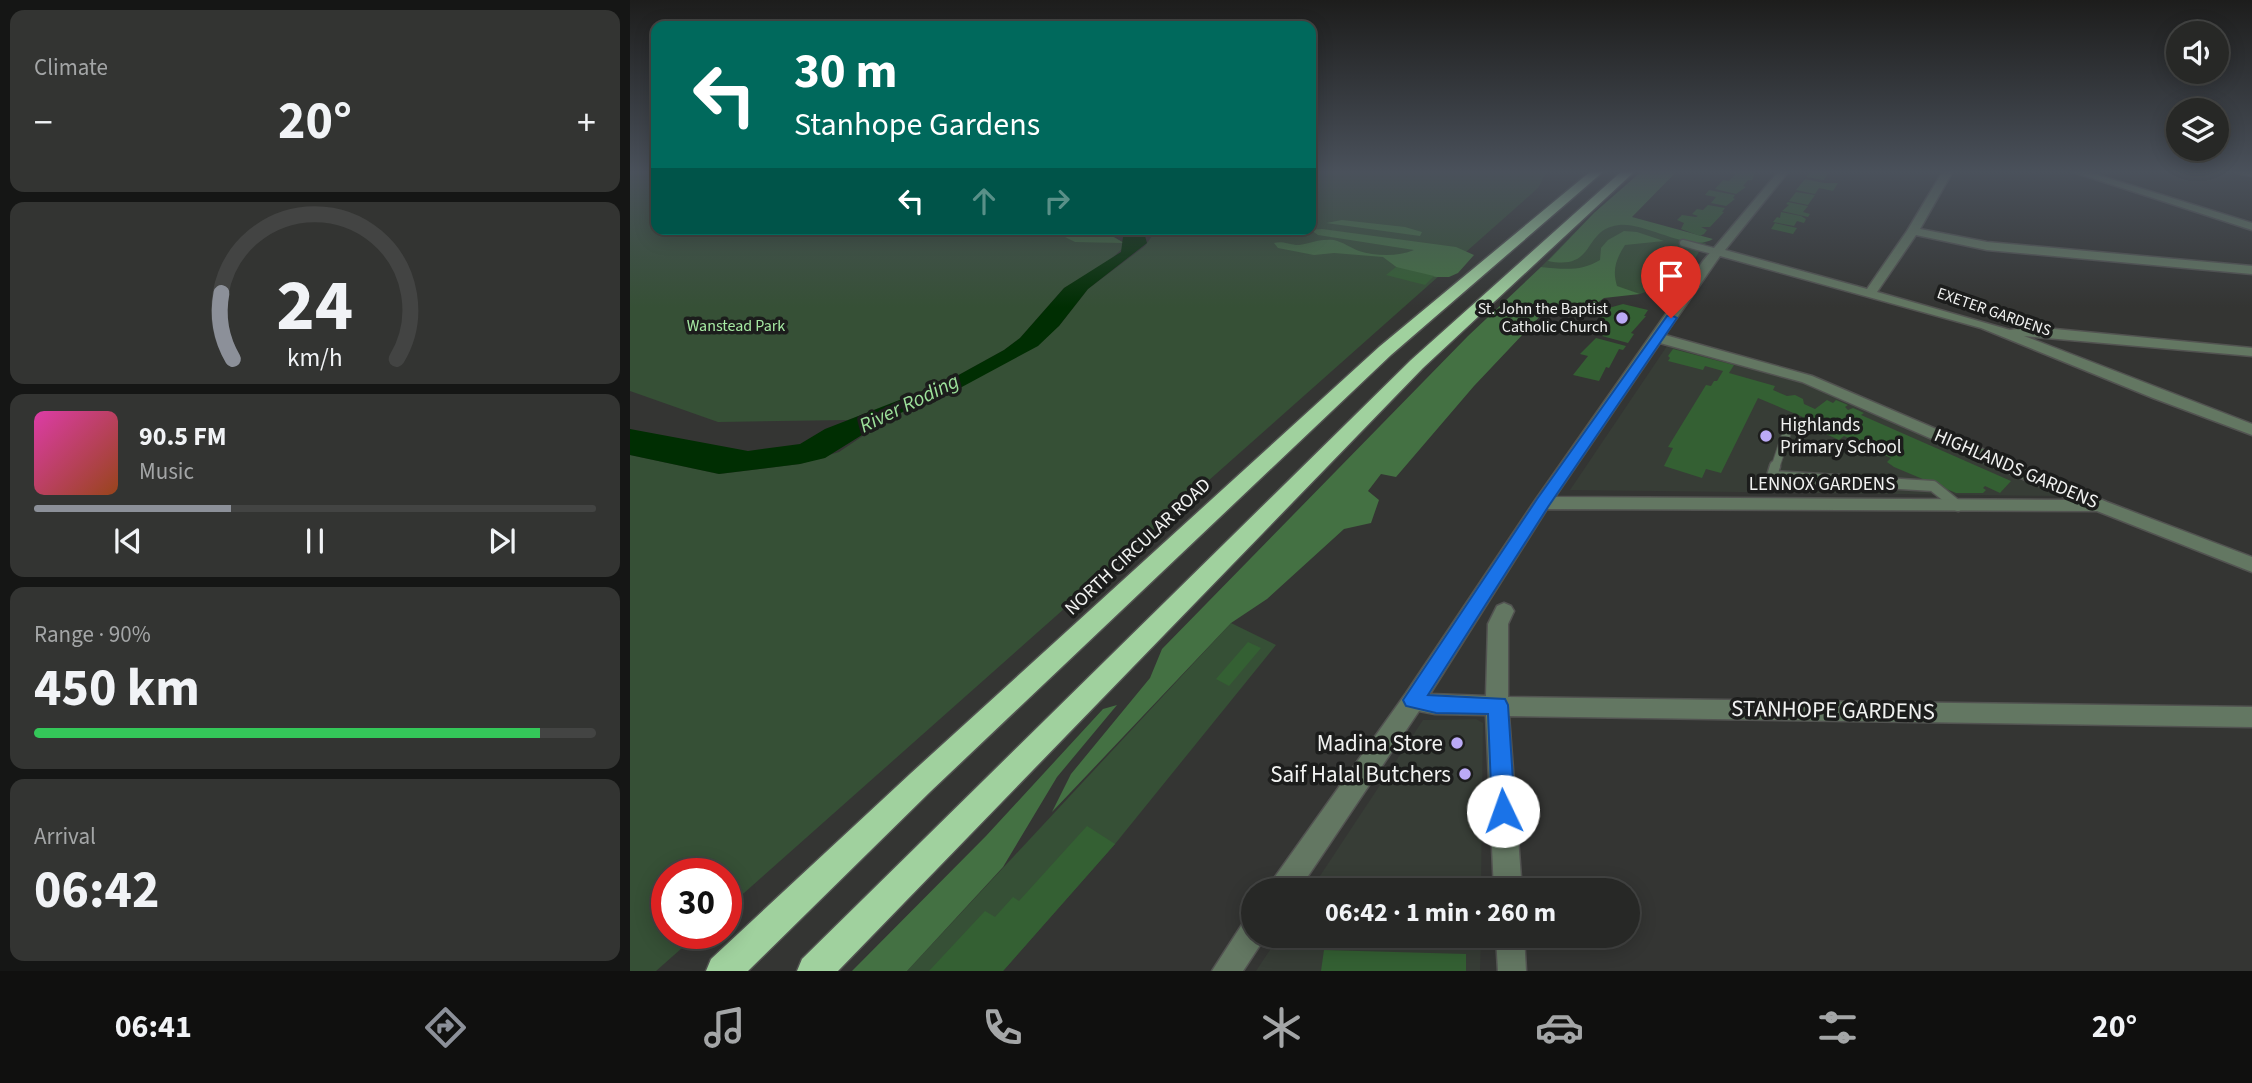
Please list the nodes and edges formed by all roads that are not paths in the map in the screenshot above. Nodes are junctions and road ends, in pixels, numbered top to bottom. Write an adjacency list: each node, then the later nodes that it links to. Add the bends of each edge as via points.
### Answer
1 (1544, 216): 29 (highway, NORTH CIRCULAR ROAD, via 1385,351)
2 (1579, 216): 30 (highway, via 1417,364)
3 (1747, 216): 9 (street)
4 (1922, 216): 7 (street)
5 (2218, 216): 6 (street)
6 (2252, 227)
7 (1913, 231): 10 (street, via 1987,246); 11 (street)
8 (1683, 243): 9 (lane)
9 (1717, 252): 11 (street, EXETER GARDENS); 13 (street)
10 (2252, 270)
11 (1870, 292): 12 (street, EXETER GARDENS)
12 (2012, 334): 14 (street, via 2034,331); 16 (street, EXETER GARDENS)
13 (1658, 338): 17 (street); 19 (street, HIGHLANDS GARDENS, via 1807,379)
14 (2252, 352)
15 (1789, 426): 18 (lane, via 1772,476 1933,486)
16 (2252, 429)
17 (1542, 503): 18 (street, LENNOX GARDENS); 22 (street)
18 (1958, 506): 19 (street, LENNOX GARDENS)
19 (2101, 506): 20 (street, HIGHLANDS GARDENS)
20 (2252, 565)
21 (1503, 611): 23 (street, via 1498,625)
22 (1414, 700): 23 (street, STANHOPE GARDENS, via 1436,705); 25 (street)
23 (1497, 705): 24 (street, STANHOPE GARDENS); 26 (street)
24 (2252, 717)
25 (1291, 878)
26 (1507, 878)
27 (1242, 948): 31 (street)
28 (1511, 948): 32 (street)
29 (723, 971)
30 (814, 971)
31 (1226, 971)
32 (1512, 971)

